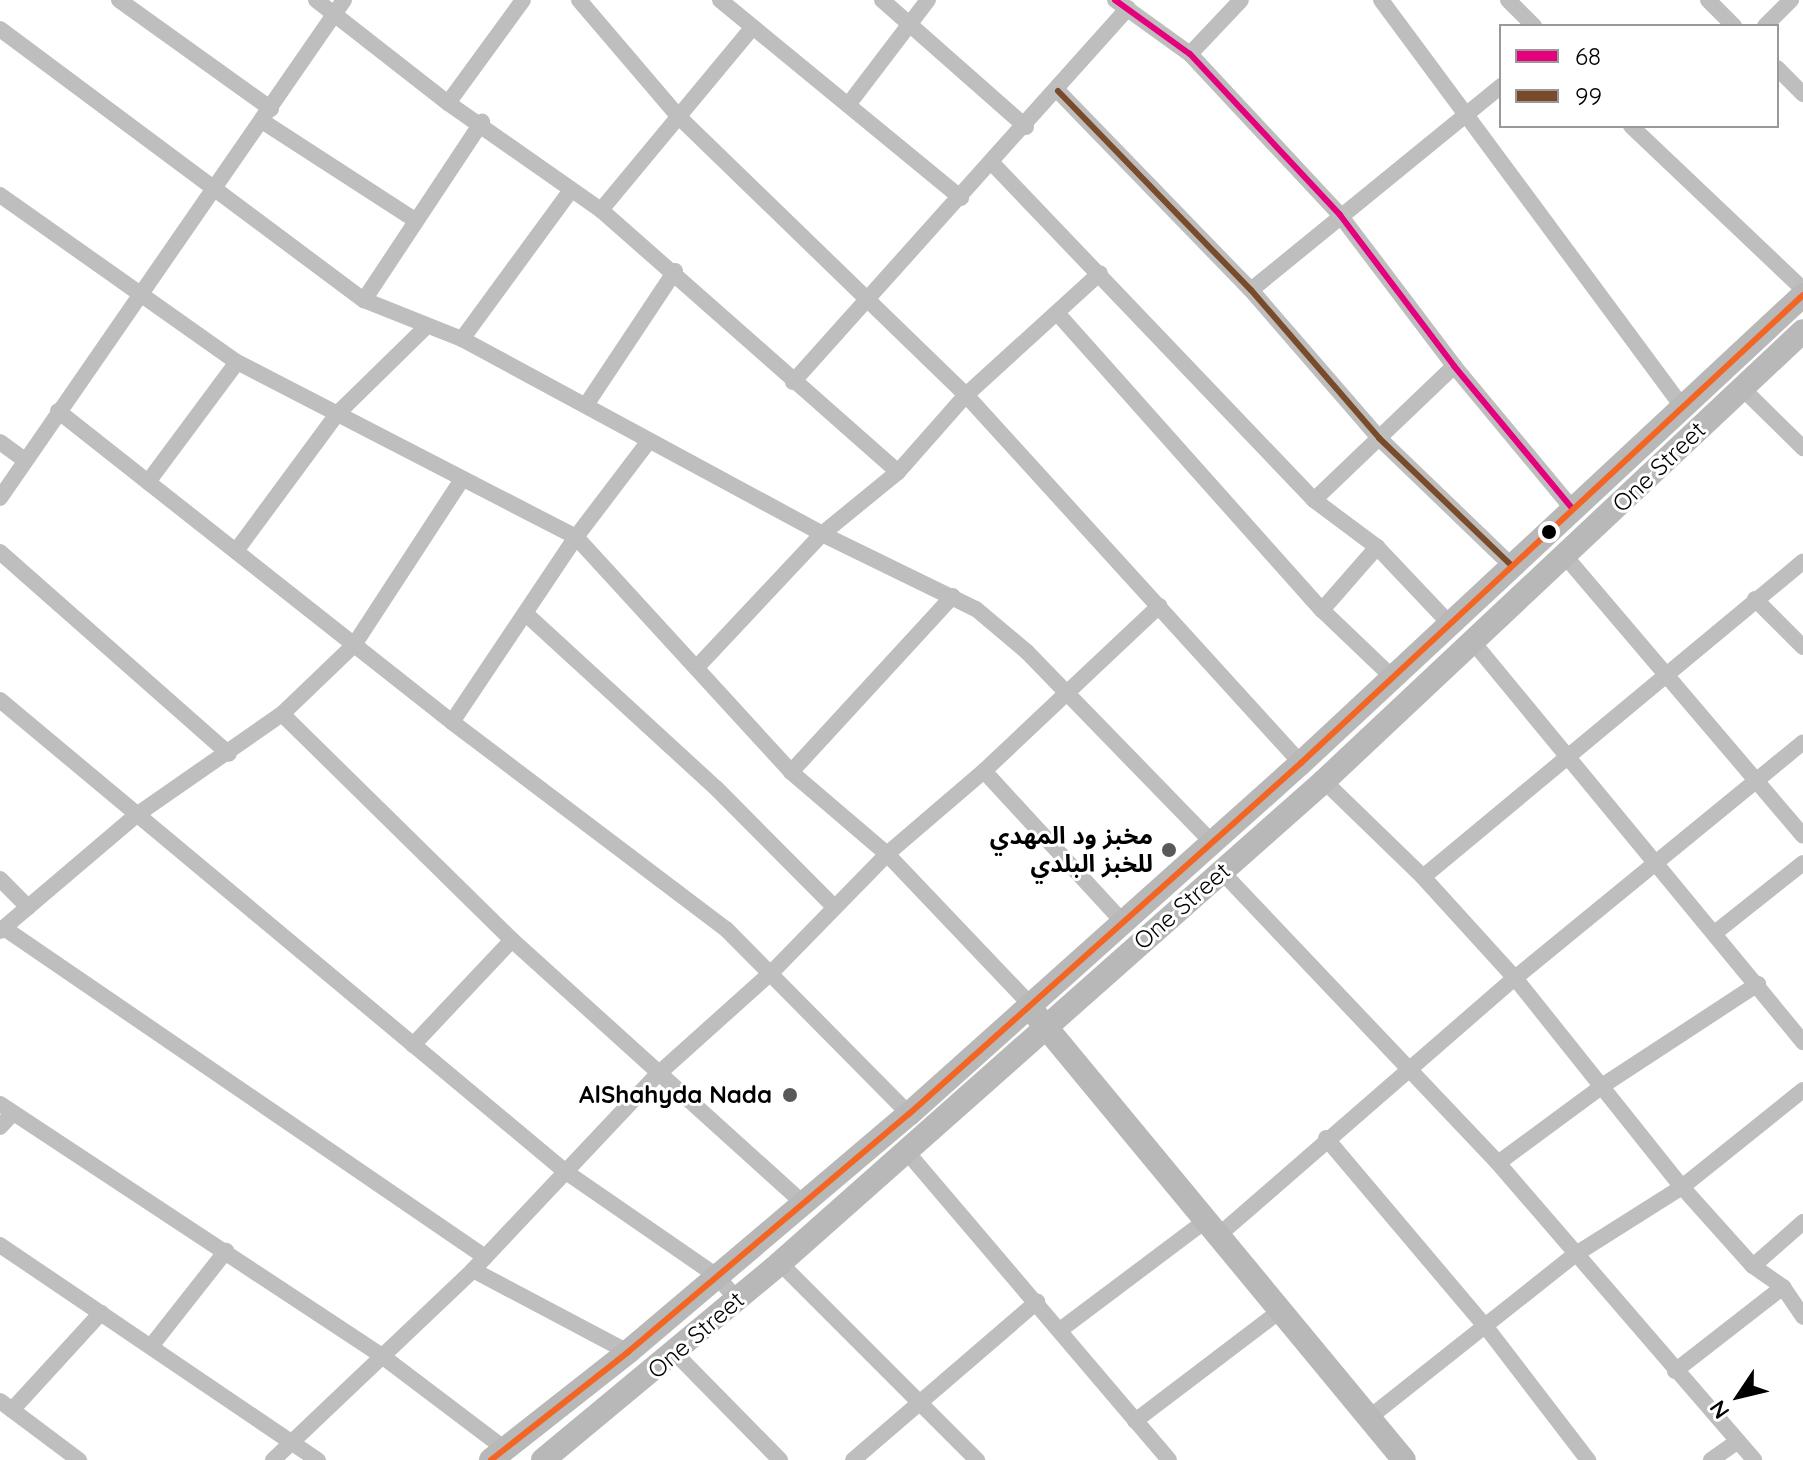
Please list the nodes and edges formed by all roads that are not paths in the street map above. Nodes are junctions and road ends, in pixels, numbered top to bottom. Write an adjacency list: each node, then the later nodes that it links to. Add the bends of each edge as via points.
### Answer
1 (119, 0): 29 (street)
2 (316, 0): 14 (street)
3 (523, 0): 26 (street)
4 (579, 0): 30 (street)
5 (720, 0): 19 (street)
6 (882, 0): 15 (street)
7 (928, 0): 15 (street)
8 (1241, 0): 21 (street)
9 (1381, 0): 28 (street)
10 (1508, 0): 16 (street)
11 (1708, 0): 17 (street)
12 (1791, 0): 18 (street)
13 (1122, 4): 21 (street); 24 (street)
14 (340, 7): 26 (street); 29 (street)
15 (910, 24): 27 (street); 32 (street)
16 (1532, 24)
17 (1732, 24)
18 (1767, 24)
19 (752, 28): 27 (street); 30 (street)
20 (0, 29): 35 (street)
21 (1190, 54): 40 (street)
22 (1779, 70): 25 (street)
23 (1499, 88): 28 (street)
24 (1058, 91): 32 (street); 44 (street)
25 (1803, 94)
26 (448, 103): 31 (street)
27 (848, 105): 38 (street)
28 (1466, 114): 40 (street); 59 (street)
29 (266, 115): 35 (street); 41 (street)
30 (678, 116): 39 (street); 48 (street)
31 (482, 122): 36 (street); 41 (street)
32 (1026, 127): 34 (street)
33 (1636, 132): 45 (street)
34 (993, 164): 38 (street); 43 (street)
35 (215, 189): 46 (street); 47 (street)
36 (571, 190): 39 (street); 52 (street)
37 (0, 195): 46 (street)
38 (961, 198): 48 (street)
39 (601, 210): 42 (street)
40 (1340, 215): 44 (street); 54 (street)
41 (415, 220): 47 (street)
42 (675, 271): 55 (street); 58 (street)
43 (1100, 273): 49 (street); 71 (street)
44 (1251, 290): 62 (street)
45 (1803, 292): 59 (street, One Street)
46 (144, 294): 53 (street); 60 (street)
47 (364, 300): 50 (street)
48 (866, 300): 55 (street); 57 (street)
49 (1058, 314): 57 (street); 84 (street)
50 (427, 326): 52 (street); 61 (street)
51 (1803, 331): 56 (street, One Street)
52 (462, 339): 58 (street)
53 (237, 362): 61 (street); 69 (street)
54 (1454, 366): 62 (street); 72 (street)
55 (793, 382): 67 (street)
56 (1742, 388): 65 (street); 78 (street, One Street)
57 (966, 395): 67 (street); 83 (street)
58 (586, 405): 64 (street)
59 (1681, 405): 72 (street, One Street)
60 (58, 411): 66 (street); 69 (street)
61 (337, 414): 68 (street); 76 (street)
62 (1379, 438): 71 (street); 80 (street)
63 (0, 442): 66 (street)
64 (648, 442): 73 (street); 74 (street)
65 (1803, 448)
66 (25, 460): 70 (street)
67 (898, 472): 73 (street)
68 (461, 481): 74 (street); 88 (street)
69 (148, 482): 76 (street)
70 (0, 498)
71 (1314, 500): 75 (street)
72 (1572, 508): 80 (street, One Street)
73 (822, 534): 81 (street); 90 (street)
74 (576, 537): 85 (street); 90 (street)
75 (1377, 547): 84 (street); 86 (street)
76 (236, 551): 88 (street)
77 (0, 552): 98 (street)
78 (1565, 556): 87 (street, One Street); 91 (street)
79 (1803, 561): 82 (street)
80 (1511, 565): 86 (street, One Street)
81 (953, 596): 93 (street, via 999,626); 102 (street)
82 (1755, 599): 89 (street); 91 (street)
83 (1159, 606): 93 (street); 100 (street)
84 (1322, 610): 92 (street)
85 (526, 614): 96 (street); 115 (street, via 716,788)
86 (1450, 624): 92 (street, One Street)
87 (1473, 642): 99 (street); 103 (street, One Street)
88 (354, 645): 95 (street); 96 (street)
89 (1803, 647)
90 (699, 665): 102 (street)
91 (1665, 673): 99 (street); 104 (street)
92 (1392, 677): 100 (street, One Street)
93 (1065, 695): 101 (street); 107 (street)
94 (0, 700): 105 (street)
95 (282, 714): 98 (street); 119 (street)
96 (452, 722): 120 (street, via 726,929)
97 (1803, 742): 104 (street)
98 (229, 754): 105 (street)
99 (1570, 756): 109 (street); 112 (street)
100 (1301, 763): 107 (street, One Street)
101 (984, 771): 108 (street); 116 (street)
102 (791, 772): 108 (street)
103 (1324, 781): 111 (street, One Street); 112 (street)
104 (1757, 781): 106 (street); 109 (street)
105 (135, 816): 114 (street); 126 (street)
106 (1803, 836)
107 (1212, 842): 116 (street, One Street)
108 (887, 854): 115 (street); 123 (street)
109 (1659, 863): 118 (street); 121 (street)
110 (1803, 863): 118 (street)
111 (1222, 872): 124 (street, One Street); 127 (street)
112 (1423, 877): 121 (street)
113 (0, 879): 114 (street)
114 (28, 907): 117 (street)
115 (834, 907): 120 (street)
116 (1122, 921): 123 (street, One Street)
117 (2, 930): 145 (street)
118 (1716, 932): 122 (street)
119 (512, 940): 126 (street); 128 (street)
120 (773, 971): 128 (street); 132 (street)
121 (1515, 978): 127 (street); 129 (street)
122 (1758, 984): 125 (street); 129 (street)
123 (1028, 1002): 124 (street); 132 (street, One Street)
124 (1045, 1029): 135 (street, One Street); 141 (street)
125 (1803, 1042)
126 (413, 1045): 137 (street)
127 (1412, 1069): 134 (street); 136 (street)
128 (657, 1075): 137 (street); 139 (street)
129 (1605, 1084): 136 (street); 138 (street)
130 (1803, 1090): 138 (street)
131 (6, 1108): 133 (street); 143 (street)
132 (909, 1114): 139 (street, One Street)
133 (0, 1127)
134 (1326, 1138): 141 (street); 156 (street)
135 (907, 1152): 146 (street, One Street); 152 (street)
136 (1498, 1163): 144 (street)
137 (566, 1172): 145 (street); 149 (street)
138 (1682, 1187): 144 (street); 147 (street)
139 (804, 1204): 149 (street, One Street)
140 (1803, 1222): 147 (street)
141 (1214, 1226): 153 (street); 157 (street)
142 (0, 1245): 154 (street)
143 (226, 1251): 158 (street); 161 (street)
144 (1576, 1254): 156 (street); 162 (street)
145 (485, 1257): 148 (street)
146 (780, 1263): 151 (street, One Street); 163 (street)
147 (1753, 1266): 150 (street)
148 (473, 1270): 159 (street); 161 (street)
149 (717, 1276): 151 (street); 159 (street, One Street)
150 (1783, 1287): 155 (street); 162 (street)
151 (737, 1300): 160 (street, One Street)
152 (1037, 1302): 157 (street); 163 (street)
153 (1281, 1310): 165 (street); 166 (street)
154 (101, 1313): 158 (street); 164 (street)
155 (1803, 1317)
156 (1486, 1327): 165 (street); 179 (street)
157 (1060, 1330): 166 (street)
158 (152, 1345): 167 (street)
159 (628, 1352): 169 (street, One Street)
160 (675, 1353): 173 (street, One Street); 174 (street)
161 (382, 1356): 167 (street); 169 (street)
162 (1675, 1371): 168 (street)
163 (925, 1403): 175 (street); 176 (street)
164 (6, 1406): 170 (street)
165 (1370, 1417): 178 (street)
166 (1135, 1421): 177 (street)
167 (294, 1440): 171 (street); 172 (street)
168 (1737, 1442): 180 (street); 181 (street)
169 (498, 1455)
170 (79, 1460)
171 (273, 1460)
172 (318, 1460)
173 (543, 1460)
174 (780, 1460)
175 (853, 1460)
176 (977, 1460)
177 (1169, 1460)
178 (1404, 1460)
179 (1588, 1460)
180 (1711, 1460)
181 (1754, 1460)

